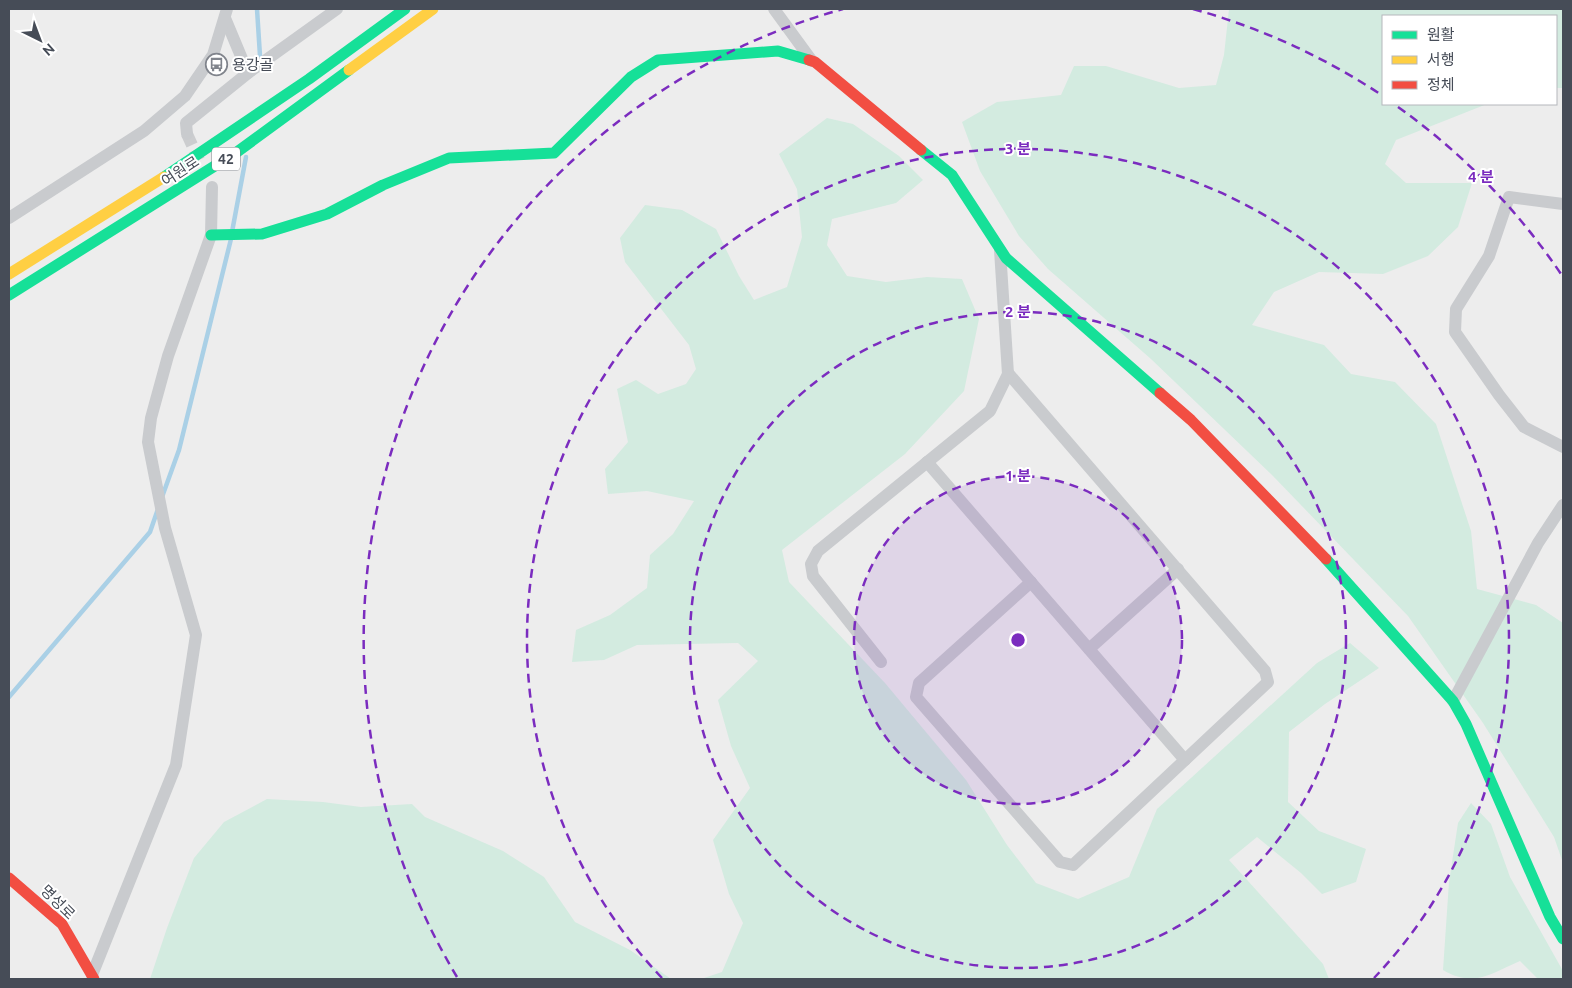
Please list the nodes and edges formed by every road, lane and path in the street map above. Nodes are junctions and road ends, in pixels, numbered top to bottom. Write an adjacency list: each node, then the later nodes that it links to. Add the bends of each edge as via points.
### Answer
1 (337, 9): 7 (street)
2 (405, 9): 14 (main road, 여원로 / 42, via 228,136)
3 (433, 9): 15 (main road, 여원로 / 42, via 237,152)
4 (774, 9): 6 (street)
5 (226, 13): 7 (street); 11 (street, via 213,56 185,96 144,131)
6 (812, 61): 12 (main road, via 778,51 658,60 630,78 554,153 449,158 383,185 327,214 262,234); 13 (main road, via 952,175)
7 (248, 73): 8 (street, via 186,123)
8 (187, 134)
9 (212, 187): 12 (street)
10 (1563, 204): 17 (street, via 1509,197 1490,256 1456,309 1455,332 1524,427)
11 (9, 218)
12 (211, 235): 28 (street, via 168,356 151,418 148,442 164,528 196,635 176,764)
13 (1000, 248): 16 (street); 24 (main road, via 1006,258 1191,420 1319,551)
14 (9, 274)
15 (9, 295)
16 (1008, 373): 18 (street, via 990,411); 20 (street)
17 (1563, 447)
18 (927, 462): 21 (street); 23 (street, via 818,551 810,564 813,576)
19 (1563, 505): 24 (street, via 1538,543)
20 (1178, 569): 22 (street); 25 (street, via 1265,671 1268,682)
21 (1031, 582): 22 (street); 25 (street, via 919,683 916,697 1060,862 1073,865)
22 (1089, 649): 25 (street)
23 (881, 662)
24 (1453, 702): 27 (main road, via 1466,724 1550,917)
25 (1185, 760)
26 (9, 878): 28 (main road, 명성로, via 62,924)
27 (1563, 939)
28 (93, 977)

